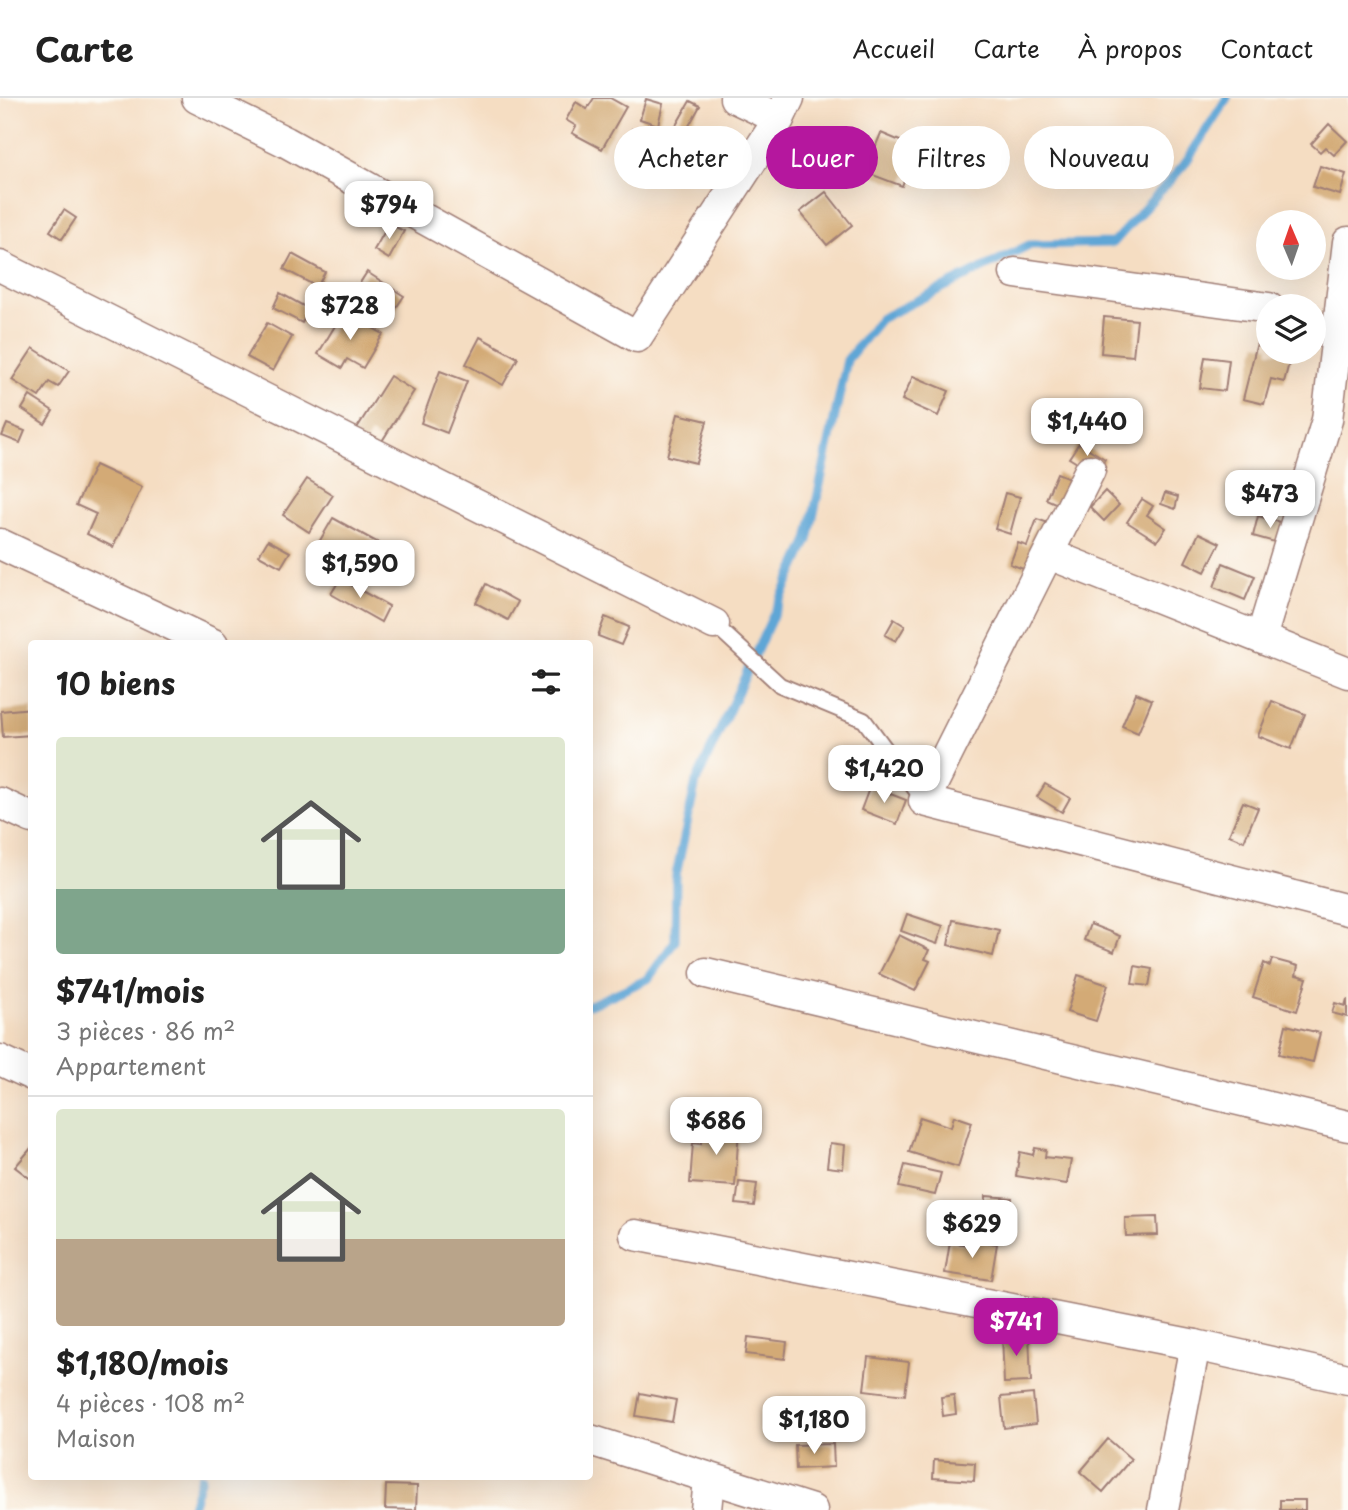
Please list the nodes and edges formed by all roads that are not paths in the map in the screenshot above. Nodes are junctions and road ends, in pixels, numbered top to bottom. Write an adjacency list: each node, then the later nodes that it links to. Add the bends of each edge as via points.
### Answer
1 (197, 98): 3 (street, via 286,142 637,337)
2 (735, 98): 3 (street)
3 (784, 109)
4 (1348, 242): 8 (street)
5 (0, 266): 13 (street)
6 (1015, 273): 7 (street)
7 (1256, 306)
8 (1326, 316): 9 (street)
9 (1337, 421): 14 (street)
10 (1090, 470): 12 (street)
11 (0, 544): 15 (street)
12 (1049, 554): 14 (street); 17 (street)
13 (715, 624): 17 (lane, via 780,685 864,720)
14 (1261, 638): 16 (street)
15 (204, 640)
16 (1348, 673)
17 (924, 802): 20 (street)
18 (0, 803): 19 (street)
19 (28, 816)
20 (1348, 910)
21 (706, 973): 24 (street)
22 (0, 1060): 23 (street)
23 (28, 1073)
24 (1348, 1126)
25 (635, 1235): 26 (street)
26 (1195, 1345): 27 (street); 32 (street)
27 (1348, 1379)
28 (593, 1441): 29 (street)
29 (709, 1479): 30 (street); 31 (street)
30 (706, 1510)
31 (812, 1510)
32 (1163, 1510)

